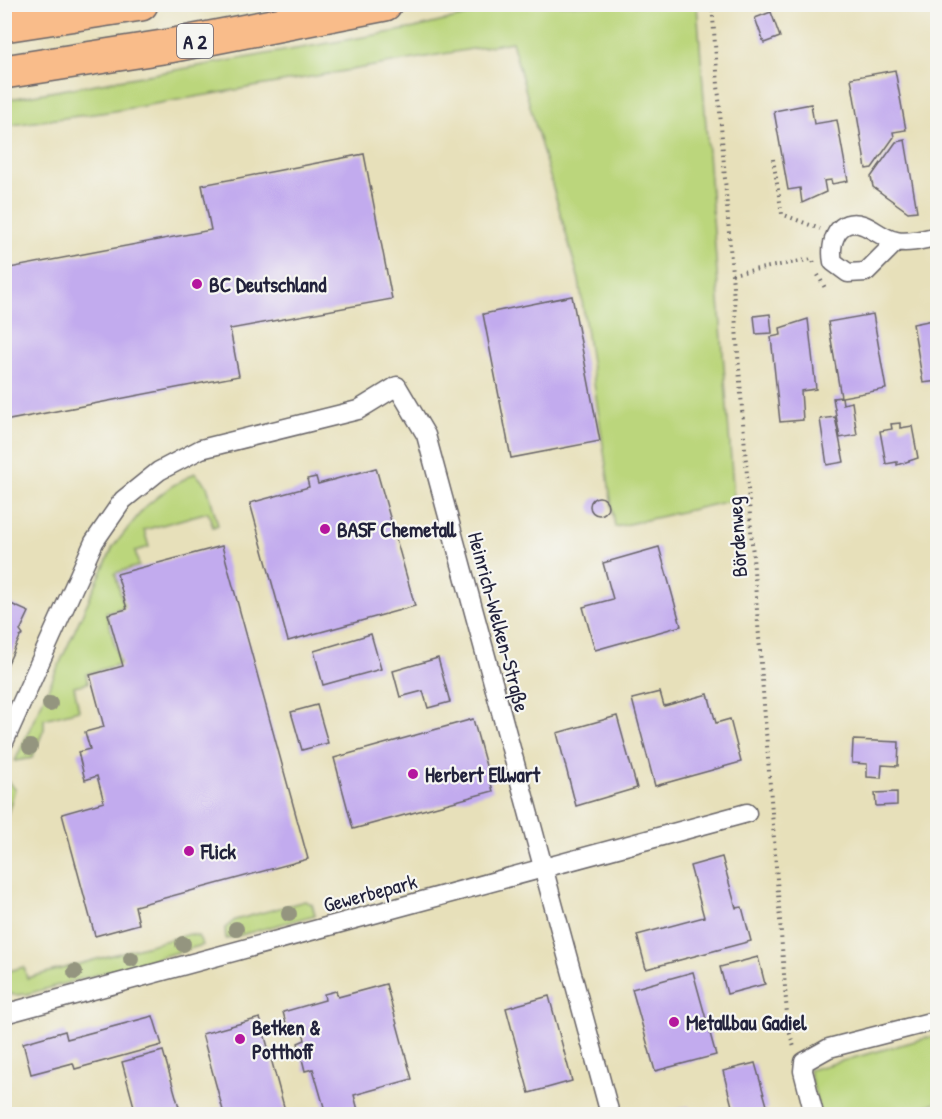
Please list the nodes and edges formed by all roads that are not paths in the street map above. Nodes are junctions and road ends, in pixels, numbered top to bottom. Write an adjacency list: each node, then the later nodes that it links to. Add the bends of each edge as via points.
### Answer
1 (141, 4): 3 (highway)
2 (385, 4): 4 (highway, A 2, via 169,46)
3 (4, 25)
4 (4, 72)
5 (938, 236): 6 (street)
6 (897, 242): 6 (street, via 861,224 839,228 832,245 833,262 855,274 874,267)
7 (4, 742): 9 (street, Heinrich-Welken-Straße, via 94,542 123,500 159,471 201,449 358,410 397,386 426,435)
8 (747, 813): 9 (street, Gewerbepark)
9 (544, 870): 10 (street, Gewerbepark); 12 (street, Heinrich-Welken-Straße)
10 (4, 1014)
11 (938, 1020): 13 (street, via 829,1048 804,1062)
12 (610, 1114)
13 (814, 1114)

